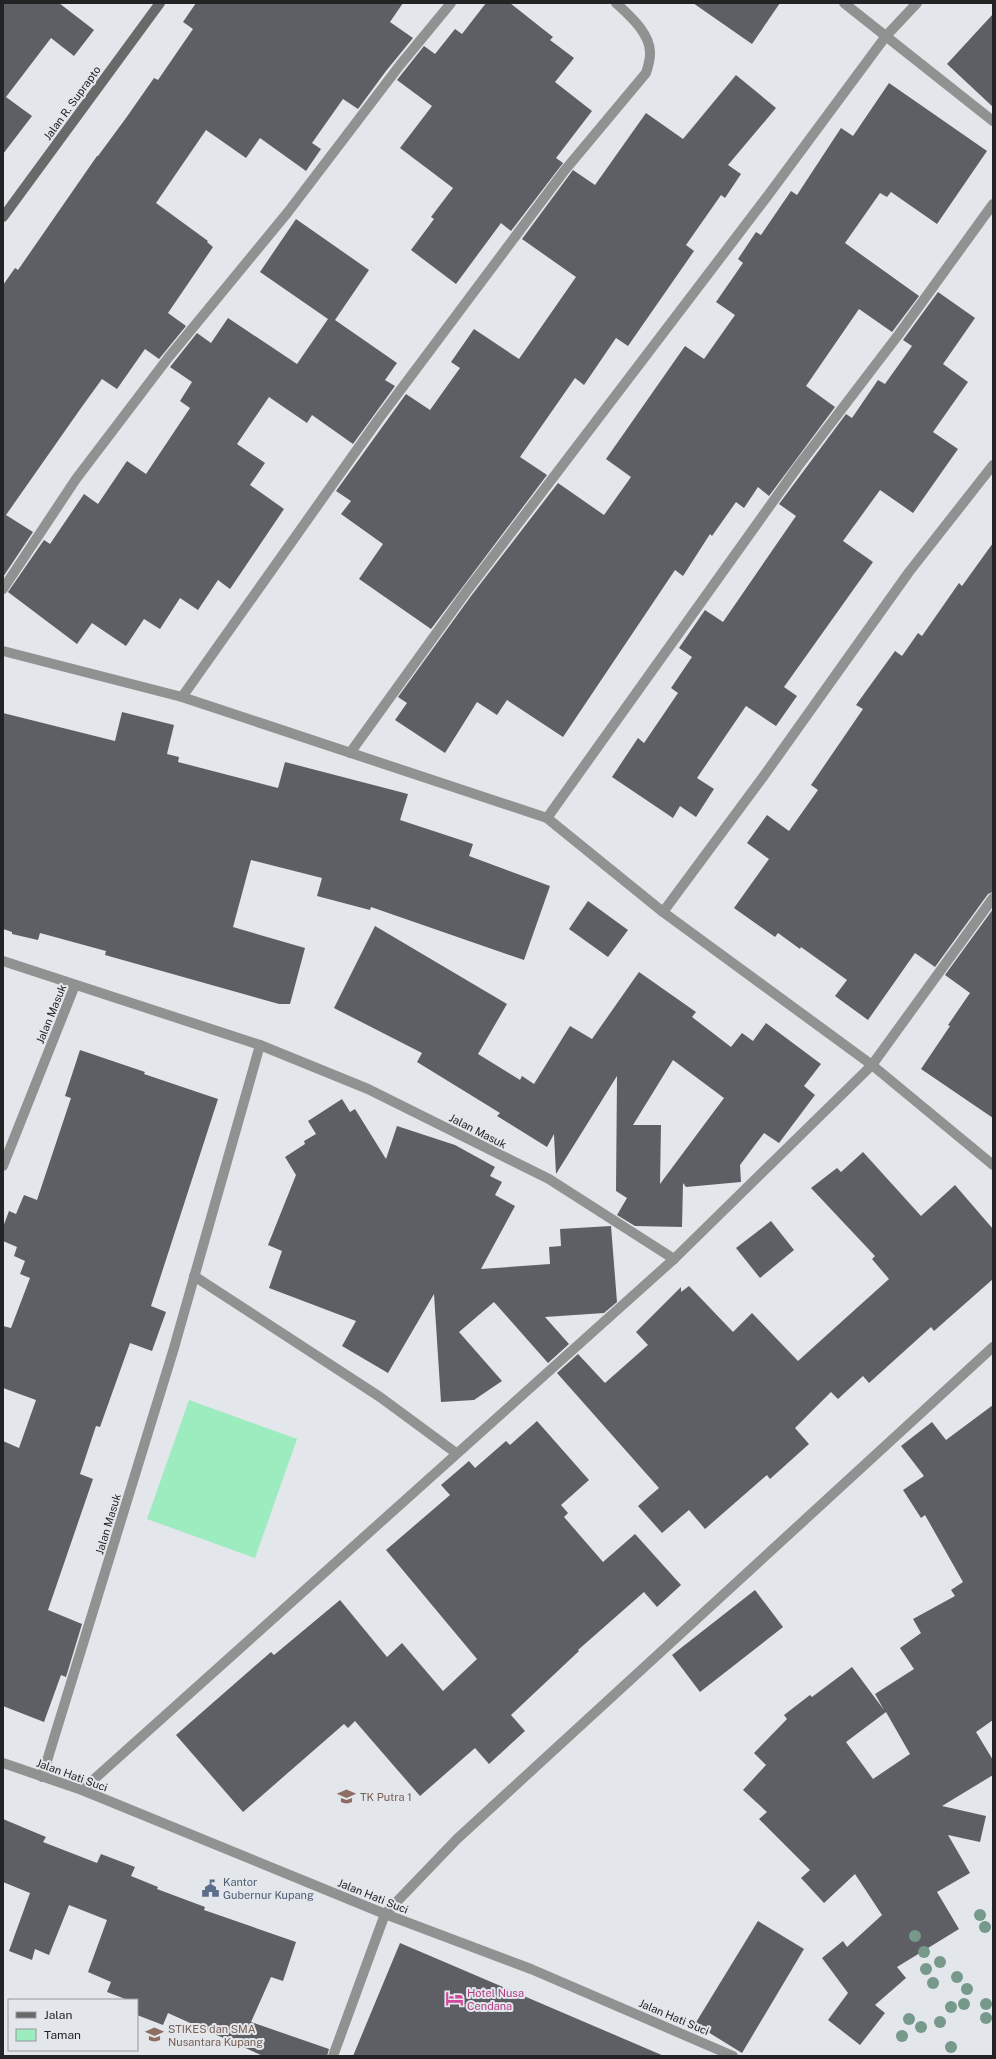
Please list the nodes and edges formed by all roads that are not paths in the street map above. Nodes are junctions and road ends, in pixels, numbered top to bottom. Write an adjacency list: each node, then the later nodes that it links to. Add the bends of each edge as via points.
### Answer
1 (160, 3): 9 (street, Jalan R. Suprapto)
2 (451, 3): 11 (street, via 400,65 288,212 145,388 76,479)
3 (616, 3): 13 (street, via 646,36 650,53 646,73 565,170 383,413)
4 (844, 3): 6 (street)
5 (917, 3): 6 (street)
6 (886, 36): 7 (street); 14 (street, via 466,592)
7 (993, 121)
8 (993, 204): 15 (street, via 799,466)
9 (3, 217)
10 (993, 465): 17 (street, via 909,572 763,777)
11 (3, 589)
12 (3, 651): 13 (street)
13 (182, 697): 14 (street)
14 (350, 753): 15 (street)
15 (547, 818): 17 (street)
16 (993, 898): 21 (street)
17 (662, 912): 21 (street)
18 (3, 961): 19 (street)
19 (75, 984): 20 (street, Jalan Masuk); 23 (street, Jalan Masuk)
20 (260, 1046): 24 (street, Jalan Masuk, via 368,1089 549,1179); 25 (street, Jalan Masuk)
21 (872, 1066): 22 (street); 24 (street)
22 (993, 1165)
23 (3, 1166)
24 (674, 1259): 27 (street)
25 (194, 1276): 27 (street, via 380,1397); 29 (street, Jalan Masuk)
26 (993, 1347): 31 (street, via 457,1839)
27 (456, 1452): 30 (street)
28 (3, 1763): 29 (street, Jalan Hati Suci)
29 (42, 1777): 30 (street, Jalan Hati Suci)
30 (82, 1790): 31 (street, Jalan Hati Suci)
31 (385, 1914): 32 (street); 33 (street, Jalan Hati Suci, via 531,1969)
32 (333, 2056)
33 (733, 2056)

